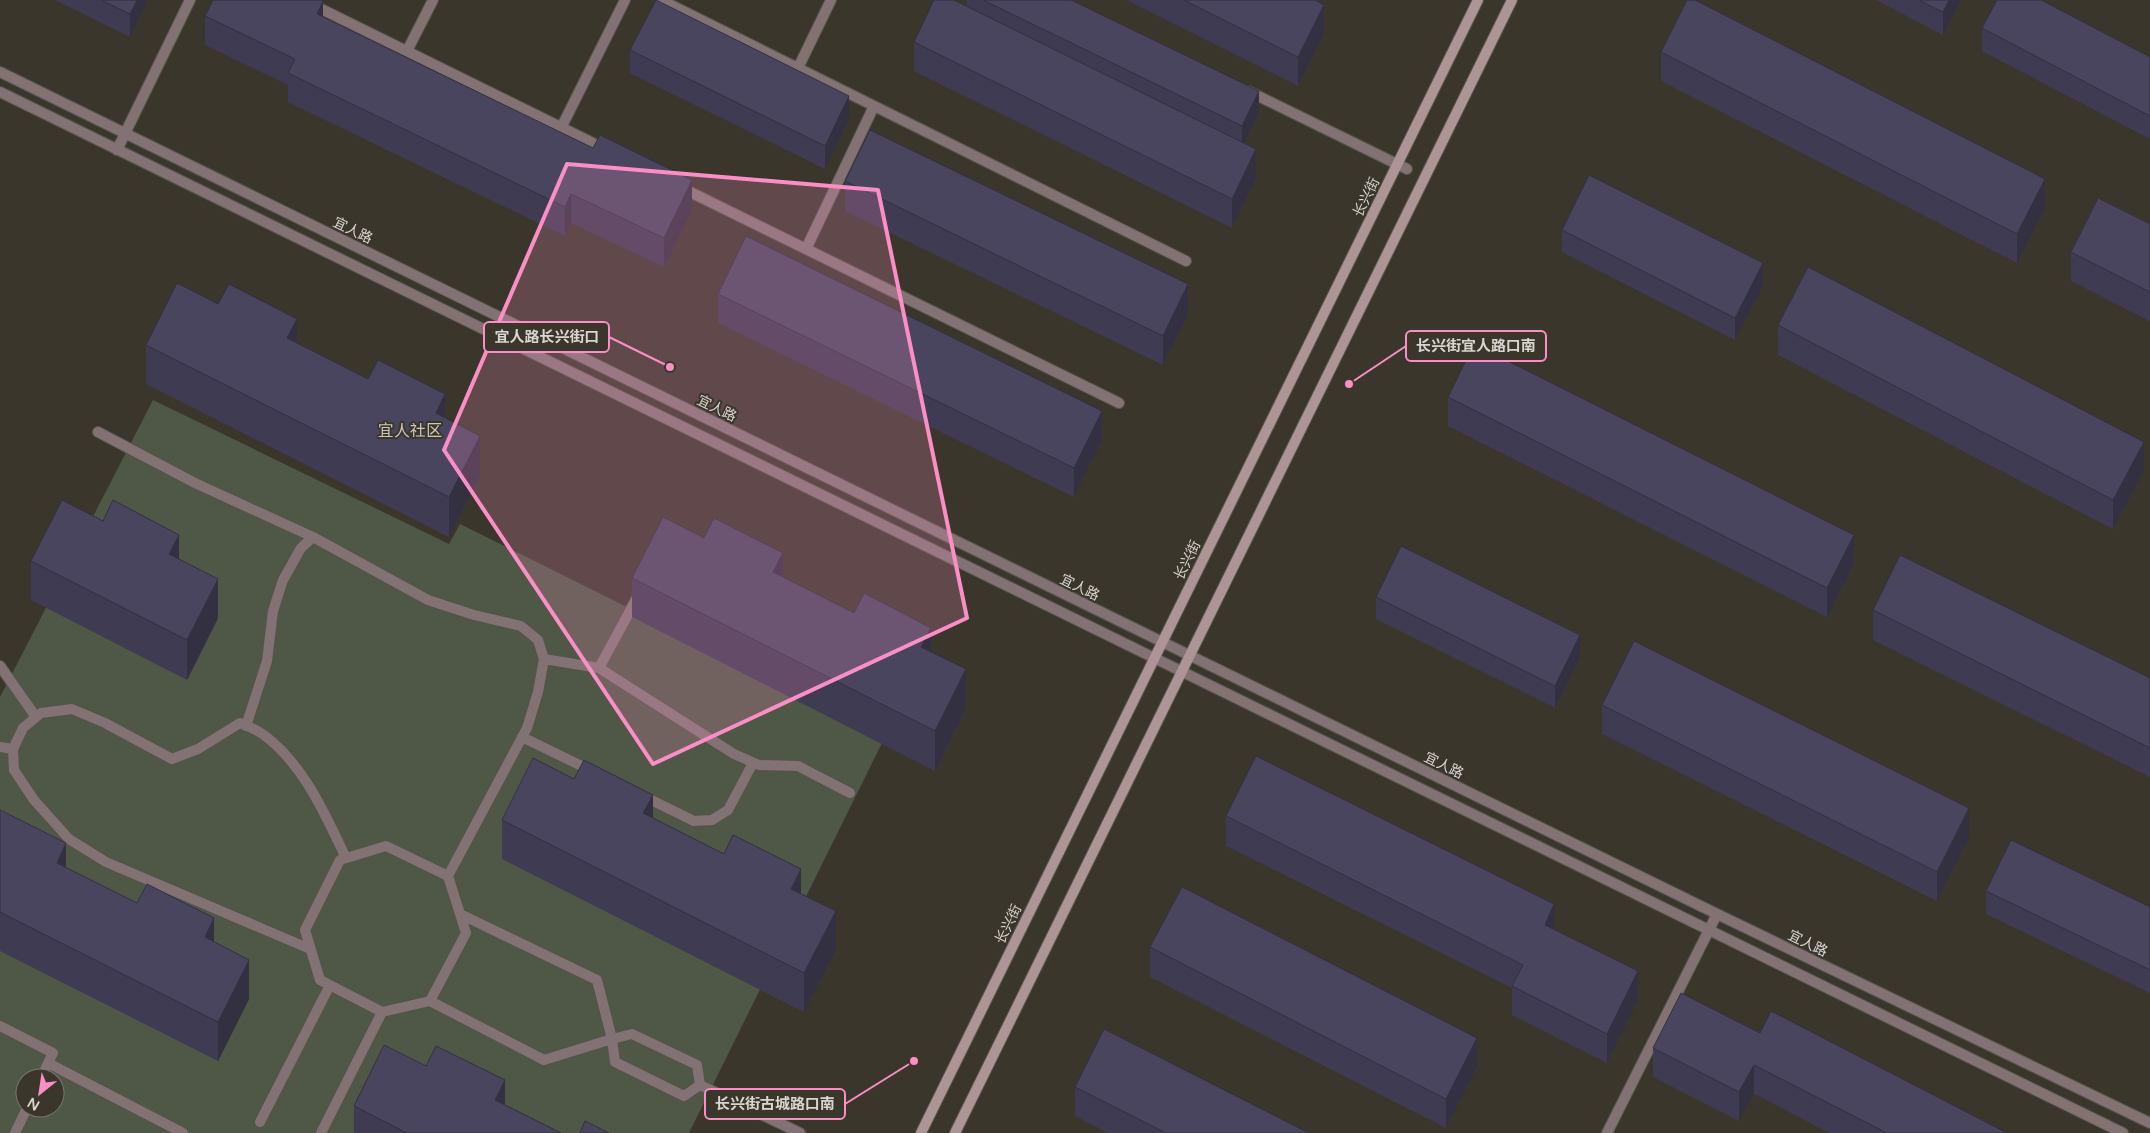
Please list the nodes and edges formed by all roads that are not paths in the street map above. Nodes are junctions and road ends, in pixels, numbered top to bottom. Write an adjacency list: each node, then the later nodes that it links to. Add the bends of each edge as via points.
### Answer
1 (190, 0): 16 (street)
2 (303, 0): 9 (street)
3 (433, 0): 9 (street)
4 (625, 0): 15 (street)
5 (661, 0): 10 (street)
6 (831, 0): 10 (street)
7 (1478, 0): 19 (main road, 长兴街)
8 (1512, 0): 29 (main road)
9 (407, 52): 15 (street)
10 (798, 68): 14 (street)
11 (0, 72): 16 (street, 宜人路)
12 (1238, 86): 19 (street)
13 (0, 92): 17 (street)
14 (874, 106): 22 (street); 23 (street)
15 (561, 128): 18 (street)
16 (126, 133): 17 (street); 28 (street, 宜人路)
17 (117, 150): 31 (street)
18 (614, 154)
19 (1397, 164): 20 (street); 28 (main road, 长兴街)
20 (1407, 169)
21 (666, 180): 22 (street)
22 (806, 248): 24 (street)
23 (1186, 261)
24 (1119, 403)
25 (98, 432): 26 (street, via 195,483)
26 (313, 537): 30 (street, via 428,600 521,626 538,640); 36 (street, via 301,548 273,610 267,661)
27 (644, 584): 33 (street)
28 (1162, 642): 29 (street, 宜人路); 31 (main road, 长兴街)
29 (1190, 656): 34 (main road); 47 (street, 宜人路)
30 (544, 659): 33 (street); 37 (street, via 538,692)
31 (1154, 659): 34 (street); 65 (main road, 长兴街)
32 (0, 666): 35 (street)
33 (599, 668): 40 (street)
34 (1181, 673): 48 (street); 66 (main road)
35 (36, 717): 36 (street, via 41,713 72,709 172,759 198,749 240,723); 39 (street, via 23,728)
36 (246, 726): 44 (street, via 263,734 290,759 315,796)
37 (522, 737): 41 (street); 45 (street)
38 (0, 747): 39 (street)
39 (13, 749): 49 (street, via 14,770 34,800 69,839 106,862)
40 (753, 763): 42 (street, via 728,810 712,820 694,821); 43 (street, via 798,766)
41 (599, 775)
42 (634, 792)
43 (850, 793)
44 (346, 858): 45 (street, via 386,846); 49 (street, via 340,860 305,930)
45 (448, 876): 46 (street)
46 (460, 914): 51 (street, via 466,933); 54 (street, via 597,980)
47 (1717, 914): 48 (street); 60 (street, 宜人路)
48 (1708, 931): 67 (street); 68 (street)
49 (310, 949): 50 (street, via 320,980)
50 (330, 985): 52 (street); 59 (street)
51 (430, 1001): 52 (street); 54 (street, via 544,1060)
52 (382, 1012): 63 (street)
53 (0, 1026): 55 (street, via 53,1053)
54 (612, 1040): 57 (street, via 632,1034 697,1065); 57 (street, via 615,1062 684,1096)
55 (48, 1063): 56 (street); 62 (street)
56 (46, 1068)
57 (700, 1085): 64 (street)
58 (23, 1118): 61 (street)
59 (260, 1122)
60 (2150, 1123)
61 (16, 1133)
62 (183, 1133)
63 (321, 1133)
64 (800, 1133)
65 (921, 1133)
66 (955, 1133)
67 (1607, 1133)
68 (2123, 1133)

